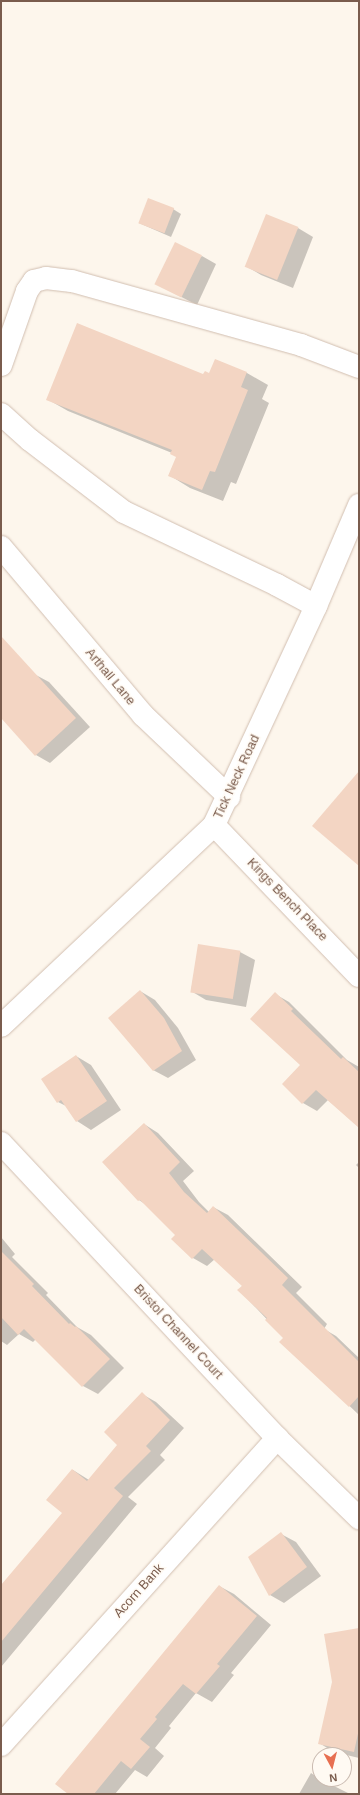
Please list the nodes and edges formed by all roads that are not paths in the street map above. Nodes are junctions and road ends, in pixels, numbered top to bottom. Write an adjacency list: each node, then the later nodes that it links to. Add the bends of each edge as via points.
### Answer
1 (1, 365): 2 (street, via 27,290 34,281 46,278 72,281 301,345)
2 (359, 367)
3 (1, 414): 6 (street, via 30,440 124,512)
4 (359, 505): 6 (street, Tick Neck Road)
5 (1, 548): 7 (street, Arthall Lane, via 143,715)
6 (316, 606): 7 (street, Tick Neck Road)
7 (229, 797): 8 (street, Tick Neck Road)
8 (214, 824): 9 (street, Kings Bench Place); 10 (street, Tick Neck Road)
9 (359, 976)
10 (1, 1026)
11 (1, 1143): 12 (street, Bristol Channel Court)
12 (277, 1438): 13 (street, Bristol Channel Court); 14 (street, Acorn Bank)
13 (359, 1518)
14 (1, 1745)

